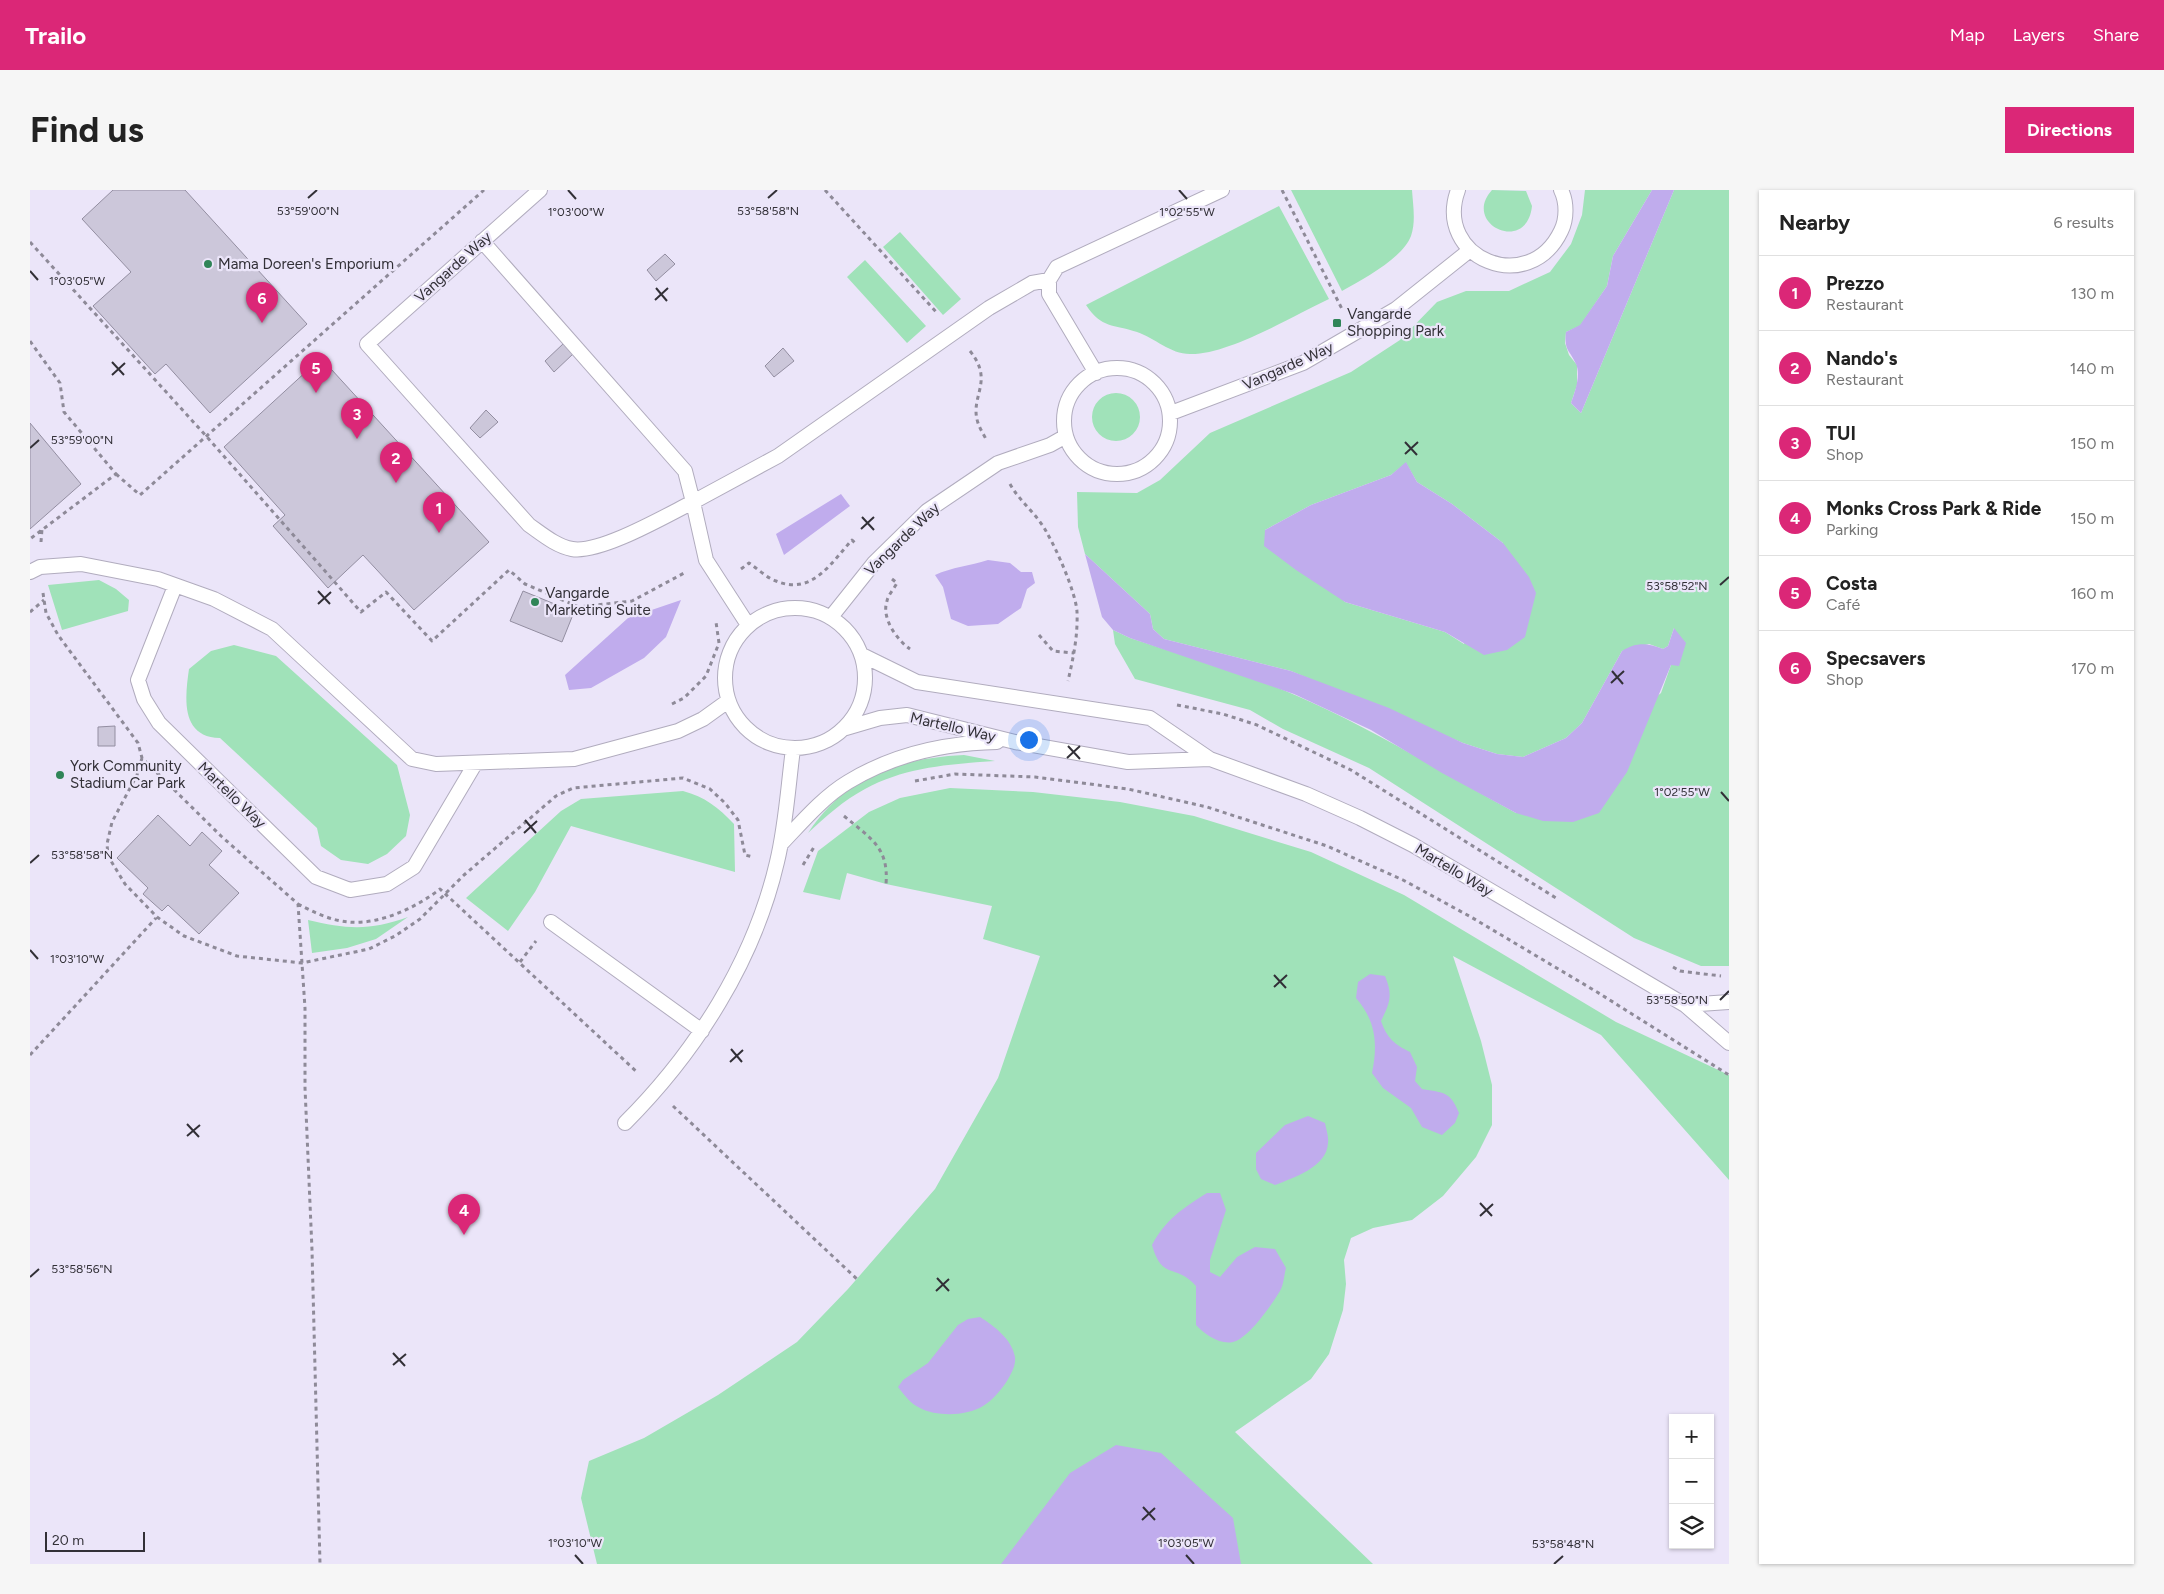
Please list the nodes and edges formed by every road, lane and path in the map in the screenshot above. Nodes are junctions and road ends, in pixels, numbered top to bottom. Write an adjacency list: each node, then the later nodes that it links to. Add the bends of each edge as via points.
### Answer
1 (484, 190): 18 (path)
2 (540, 190): 8 (lane, Vangarde Way)
3 (825, 190): 12 (path)
4 (1222, 190): 11 (lane, via 1057,267)
5 (1282, 190): 13 (path)
6 (1458, 190): 10 (lane, via 1454,200 1454,218 1459,235)
7 (1561, 190): 10 (lane, via 1566,211 1563,227 1545,254 1515,266 1483,260)
8 (482, 241): 21 (lane, via 686,471); 21 (lane, Vangarde Way, via 367,344 529,525 553,542 573,550 608,543)
9 (30, 242): 18 (path)
10 (1470, 250): 13 (lane, Vangarde Way, via 1396,308)
11 (1049, 280): 12 (lane, via 1032,283); 15 (lane, via 1049,294)
12 (954, 332): 19 (path, via 979,363 982,381 977,422); 21 (lane, via 778,456)
13 (1354, 334): 16 (lane, Vangarde Way, via 1303,363)
14 (30, 341): 20 (path, via 60,383 64,412)
15 (1096, 373): 16 (lane, via 1111,368 1143,374 1166,398); 17 (lane, via 1072,392 1066,406)
16 (1170, 413): 17 (lane, via 1171,430 1166,445 1157,458 1129,474 1113,475 1083,463 1072,451)
17 (1066, 436): 19 (lane, Vangarde Way)
18 (207, 437): 20 (path, via 140,495); 24 (path, via 361,612 386,592 432,641 509,570 525,584 579,607 632,601)
19 (998, 464): 29 (lane, Vangarde Way, via 927,511 874,563); 32 (path, via 1017,496 1047,532 1064,570 1077,610)
20 (116, 474): 22 (path)
21 (694, 502): 24 (lane)
22 (42, 529): 23 (path); 25 (path)
23 (30, 539)
24 (706, 560): 30 (lane)
25 (35, 570): 26 (lane, via 81,564 158,579); 27 (path)
26 (175, 586): 41 (lane, via 214,599 272,629 412,759 436,764); 41 (lane, Martello Way, via 138,680 144,699 158,723 316,877 350,890 387,884 414,867)
27 (44, 600): 28 (path); 39 (path, via 46,613 58,635 138,743)
28 (30, 612)
29 (831, 617): 30 (lane, via 810,609 788,608 767,614); 33 (lane, via 850,633)
30 (748, 625): 35 (lane, via 726,660 724,681)
31 (1039, 635): 32 (path, via 1053,651)
32 (1074, 653): 34 (path)
33 (862, 655): 36 (lane, via 866,674 864,694 858,712); 40 (lane, Martello Way, via 917,682 1150,718)
34 (1067, 686)
35 (728, 701): 38 (lane, via 738,720 753,736 772,745); 41 (lane, via 678,732 574,759)
36 (846, 728): 37 (lane, Martello Way, via 880,718 907,715); 38 (lane, via 830,740 812,747)
37 (1015, 742): 40 (lane, Martello Way, via 1128,762); 47 (lane, via 959,743 903,755 847,782)
38 (793, 749): 47 (lane)
39 (142, 758): 50 (path, via 221,836); 51 (path, via 137,775 112,822 108,856 126,884)
40 (1210, 759): 55 (lane, Martello Way, via 1306,794 1378,827)
41 (475, 764)
42 (911, 782): 59 (path, via 955,774 1035,777 1128,789 1207,807 1327,846 1403,880 1471,918)
43 (850, 811): 44 (path)
44 (844, 815): 46 (path); 48 (path, via 884,856)
45 (738, 820): 49 (path, via 710,789 683,778 573,788 556,796)
46 (837, 822)
47 (781, 844): 56 (lane, via 757,926 731,982)
48 (886, 884)
49 (445, 895): 50 (path, via 440,889 426,900 400,912 350,922 316,913); 53 (path, via 420,919 369,949); 60 (path)
50 (298, 904): 53 (path)
51 (157, 917): 53 (path, via 184,936 236,956); 58 (path)
52 (551, 922): 56 (lane)
53 (302, 963): 63 (path)
54 (1729, 1002): 55 (lane)
55 (1685, 1005): 57 (lane, Martello Way)
56 (702, 1031): 60 (lane)
57 (1729, 1043)
58 (30, 1055)
59 (1729, 1075)
60 (657, 1091): 61 (lane); 62 (path)
61 (625, 1123)
62 (859, 1281)
63 (320, 1564)

